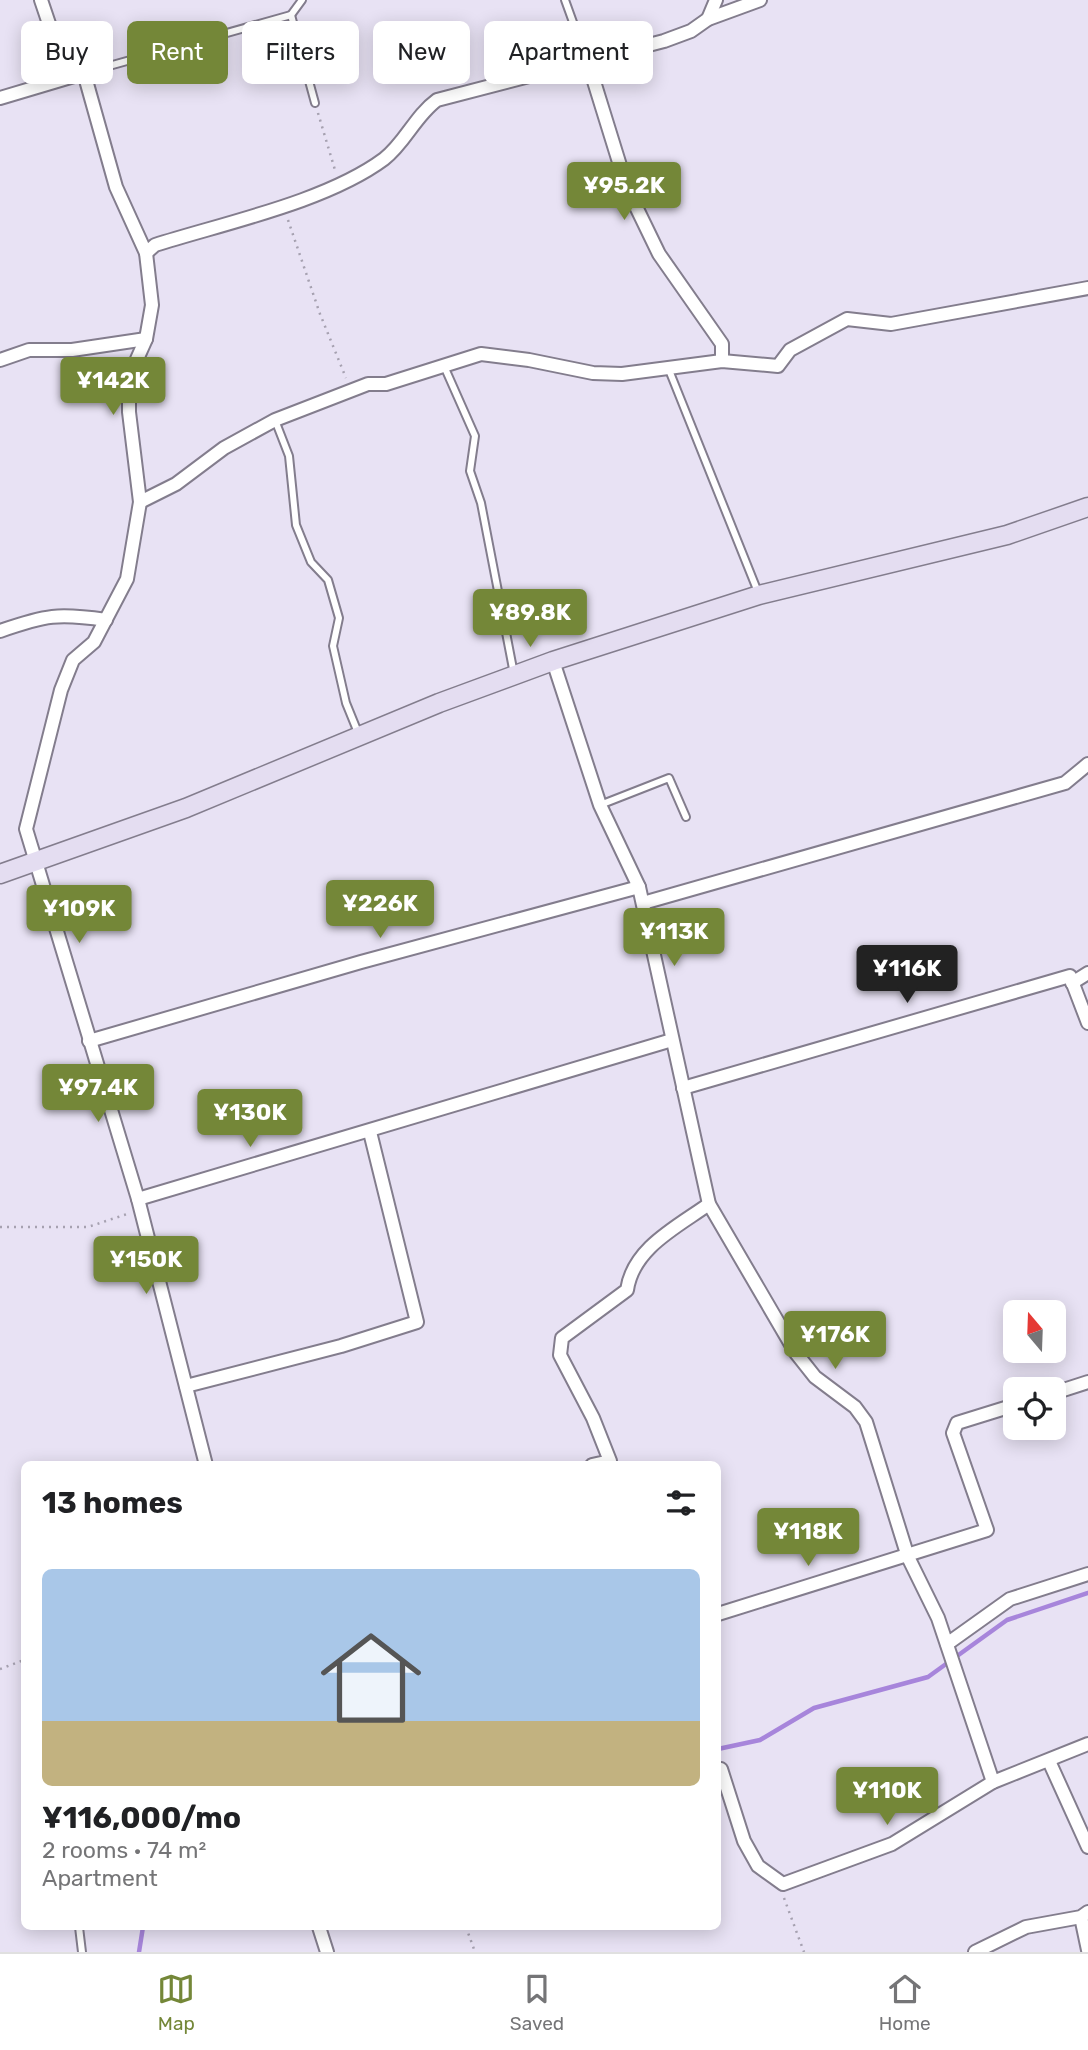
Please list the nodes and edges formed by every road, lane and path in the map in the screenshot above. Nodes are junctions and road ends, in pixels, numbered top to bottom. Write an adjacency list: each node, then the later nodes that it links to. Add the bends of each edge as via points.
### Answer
1 (41, 0): 8 (street)
2 (302, 0): 6 (lane)
3 (565, 0): 9 (lane)
4 (716, 0): 7 (street)
5 (760, 0): 7 (street)
6 (291, 15): 11 (lane); 17 (lane)
7 (708, 19): 10 (street, via 691,31)
8 (48, 21)
9 (573, 21)
10 (653, 42)
11 (113, 65)
12 (45, 84): 16 (street)
13 (87, 84): 20 (street, via 116,187)
14 (501, 84): 18 (street, via 437,100 424,109 386,158)
15 (595, 84): 24 (street, via 627,188 659,254 722,344)
16 (0, 98)
17 (315, 103): 18 (path)
18 (339, 184): 19 (street)
19 (283, 204): 20 (street, via 155,245); 27 (path)
20 (146, 253): 22 (street, via 152,305)
21 (1088, 288): 24 (street, via 891,324 847,319 790,350 778,366)
22 (146, 339): 23 (street, via 72,350 29,350); 29 (street, via 129,377)
23 (0, 360)
24 (722, 361): 26 (street)
25 (444, 366): 26 (street, via 481,354 593,373); 27 (street); 35 (lane, via 475,436 470,471 481,503)
26 (669, 370): 31 (lane)
27 (351, 390): 28 (street)
28 (275, 420): 29 (street, via 224,448 176,484); 36 (lane, via 289,456 296,525 311,562 328,580 339,618 333,646)
29 (139, 502): 32 (street, via 127,579)
30 (1088, 507): 31 (street, via 1007,535)
31 (759, 595): 34 (street)
32 (106, 620): 33 (street, via 44,616); 40 (street, via 94,642 73,660 61,691 26,829)
33 (0, 631)
34 (553, 661): 35 (street); 38 (street)
35 (514, 675): 36 (street)
36 (359, 736): 40 (street, via 186,808)
37 (1088, 764): 43 (street, via 1065,783)
38 (600, 805): 39 (lane, via 669,778); 42 (street)
39 (686, 817)
40 (37, 860): 41 (street); 48 (street)
41 (0, 874)
42 (639, 887): 43 (street); 48 (street)
43 (643, 903): 47 (street)
44 (1088, 972): 45 (street)
45 (1072, 983): 46 (street); 49 (street, via 1070,976)
46 (1088, 1023)
47 (672, 1040): 49 (street); 50 (street)
48 (89, 1041): 51 (street)
49 (682, 1088): 52 (street)
50 (370, 1132): 51 (street); 55 (street, via 417,1322)
51 (140, 1204): 53 (path, via 88,1227); 55 (street)
52 (709, 1204): 59 (street, via 640,1256 629,1271 626,1290 562,1338 560,1356); 60 (street, via 796,1353 866,1422)
53 (0, 1227)
54 (1088, 1382): 56 (street)
55 (186, 1386): 58 (street)
56 (1066, 1389)
57 (1003, 1409): 60 (street, via 957,1423 953,1433 987,1530)
58 (205, 1461)
59 (610, 1461)
60 (908, 1557): 62 (street); 63 (street)
61 (1088, 1574): 63 (street, via 1010,1599)
62 (721, 1613)
63 (947, 1644): 69 (street)
64 (21, 1661): 65 (path)
65 (0, 1669)
66 (1088, 1744): 67 (street)
67 (1049, 1761): 69 (street); 70 (street)
68 (721, 1776): 71 (street, via 744,1842 758,1866)
69 (993, 1782): 71 (street, via 892,1844)
70 (1088, 1847)
71 (783, 1884): 80 (path, via 785,1906)
72 (1084, 1915): 76 (street); 81 (street, via 1026,1927)
73 (79, 1930): 77 (lane)
74 (320, 1930): 78 (street)
75 (467, 1930): 79 (path)
76 (1088, 1950)
77 (82, 1952)
78 (327, 1952)
79 (475, 1952)
80 (804, 1952)
81 (975, 1952)

